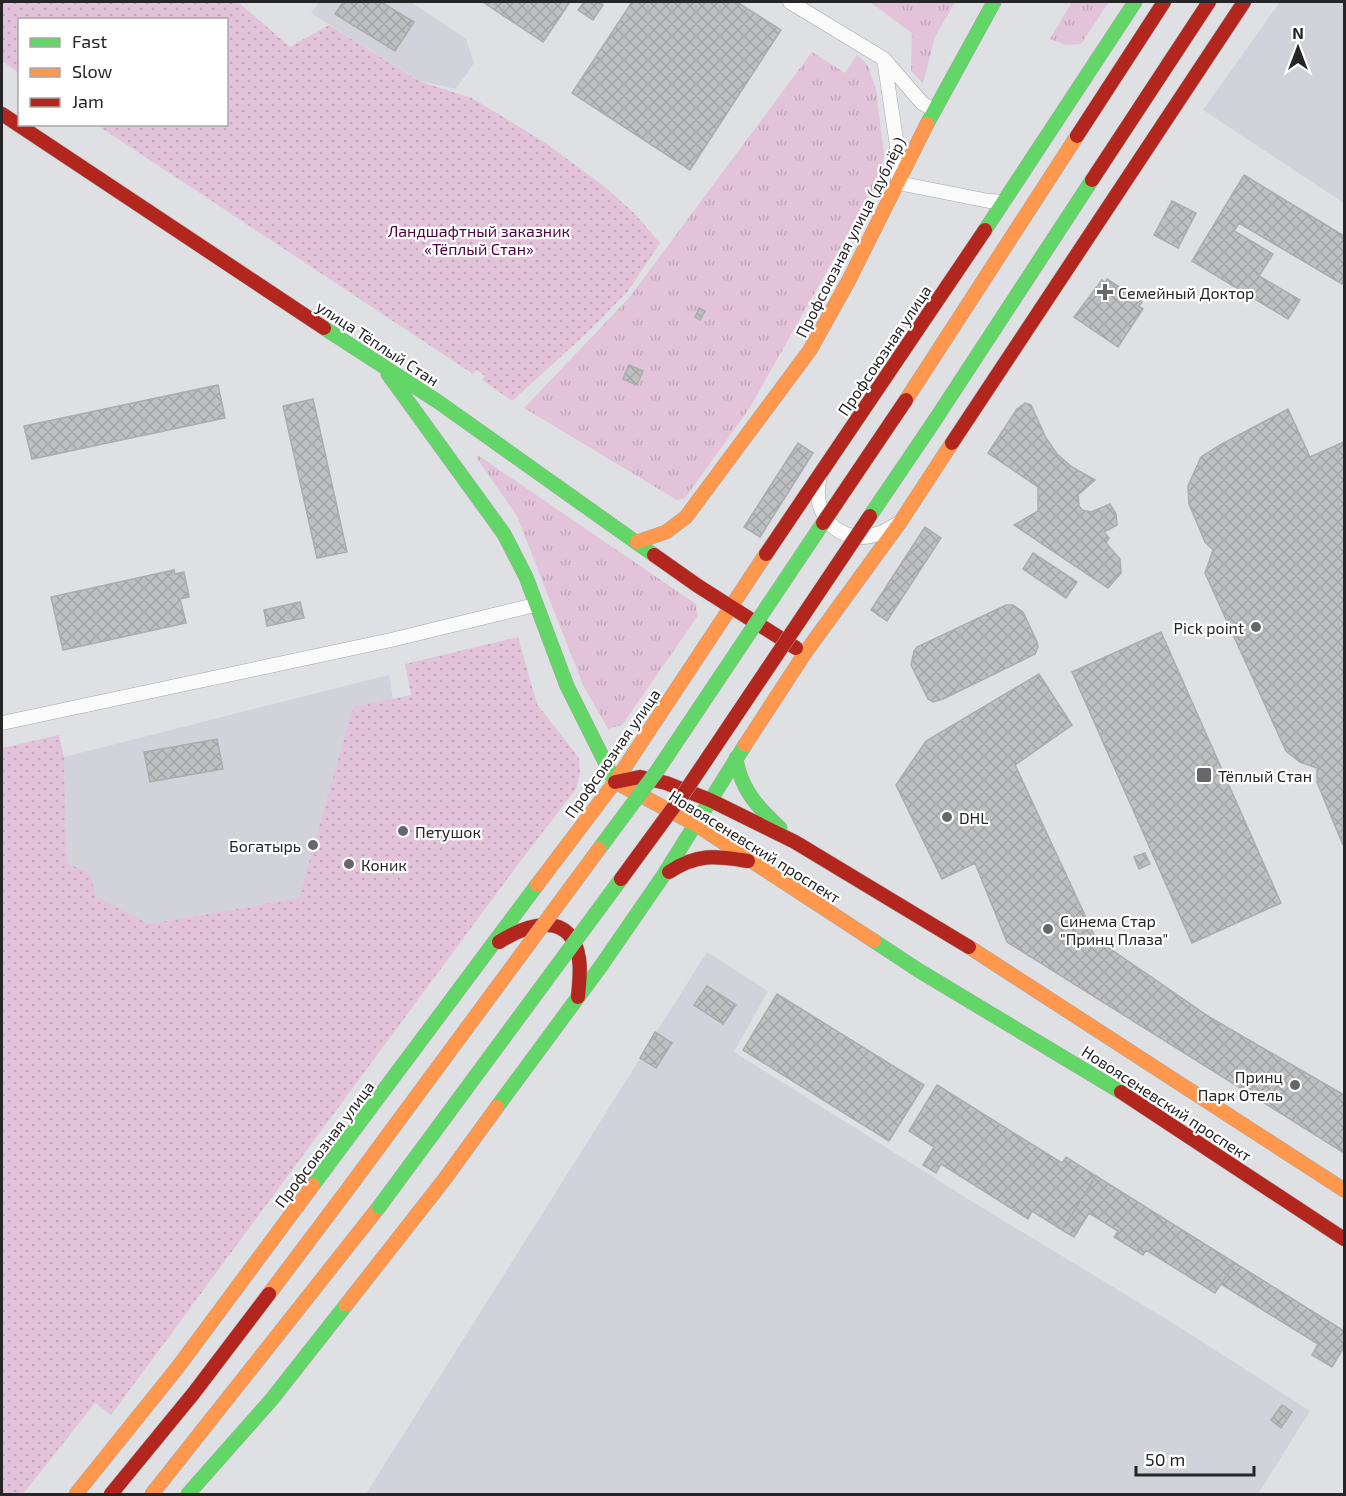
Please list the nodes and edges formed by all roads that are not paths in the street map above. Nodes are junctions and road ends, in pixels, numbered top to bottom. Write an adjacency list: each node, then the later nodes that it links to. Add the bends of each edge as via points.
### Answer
1 (790, 2): 7 (street)
2 (994, 2): 8 (main road, Профсоюзная улица (дублёр))
3 (1135, 2): 13 (main road, Профсоюзная улица)
4 (1164, 2): 34 (main road, bridge, via 906,400 657,771 351,1185 193,1394)
5 (1209, 2): 35 (main road, bridge, via 684,793 379,1207)
6 (1244, 2): 16 (main road)
7 (884, 59): 8 (street, via 922,103); 12 (street, via 897,146)
8 (934, 110): 12 (main road, Профсоюзная улица (дублёр))
9 (2, 114): 10 (main road, улица Тёплый Стан)
10 (18, 125)
11 (20, 126): 14 (main road, улица Тёплый Стан)
12 (898, 183): 13 (street); 17 (main road, Профсоюзная улица (дублёр), via 810,350 686,517 666,532)
13 (1004, 202): 15 (main road, Профсоюзная улица)
14 (382, 366): 17 (main road, улица Тёплый Стан); 18 (main road, via 504,534)
15 (821, 471): 16 (street, via 817,498 821,513 845,533 875,535); 19 (main road, Профсоюзная улица)
16 (901, 521): 20 (main road)
17 (637, 542): 19 (main road, улица Тёплый Стан)
18 (535, 605): 21 (street, via 391,640); 23 (main road, via 567,686)
19 (732, 607): 20 (main road, улица Тёплый Стан); 23 (main road, Профсоюзная улица)
20 (805, 654): 22 (main road)
21 (2, 723)
22 (736, 758): 24 (main road); 26 (main road, via 752,801)
23 (615, 782): 24 (main road, Новоясеневский проспект, via 640,777); 25 (main road, Новоясеневский проспект); 29 (main road, Профсоюзная улица)
24 (710, 800): 25 (main road); 26 (main road, Новоясеневский проспект)
25 (695, 824): 27 (main road, Новоясеневский проспект); 28 (main road)
26 (795, 842): 31 (main road, Новоясеневский проспект, via 955,938)
27 (755, 863): 28 (main road, via 696,857); 32 (main road, Новоясеневский проспект, via 918,970 1146,1107)
28 (663, 876): 30 (main road)
29 (486, 952): 30 (main road, via 524,928 554,925 571,937 579,958); 33 (main road, Профсоюзная улица, via 178,1367)
30 (578, 997): 36 (main road, via 395,1243 272,1399)
31 (1344, 1190)
32 (1344, 1239)
33 (76, 1494)
34 (111, 1494)
35 (152, 1494)
36 (188, 1494)

